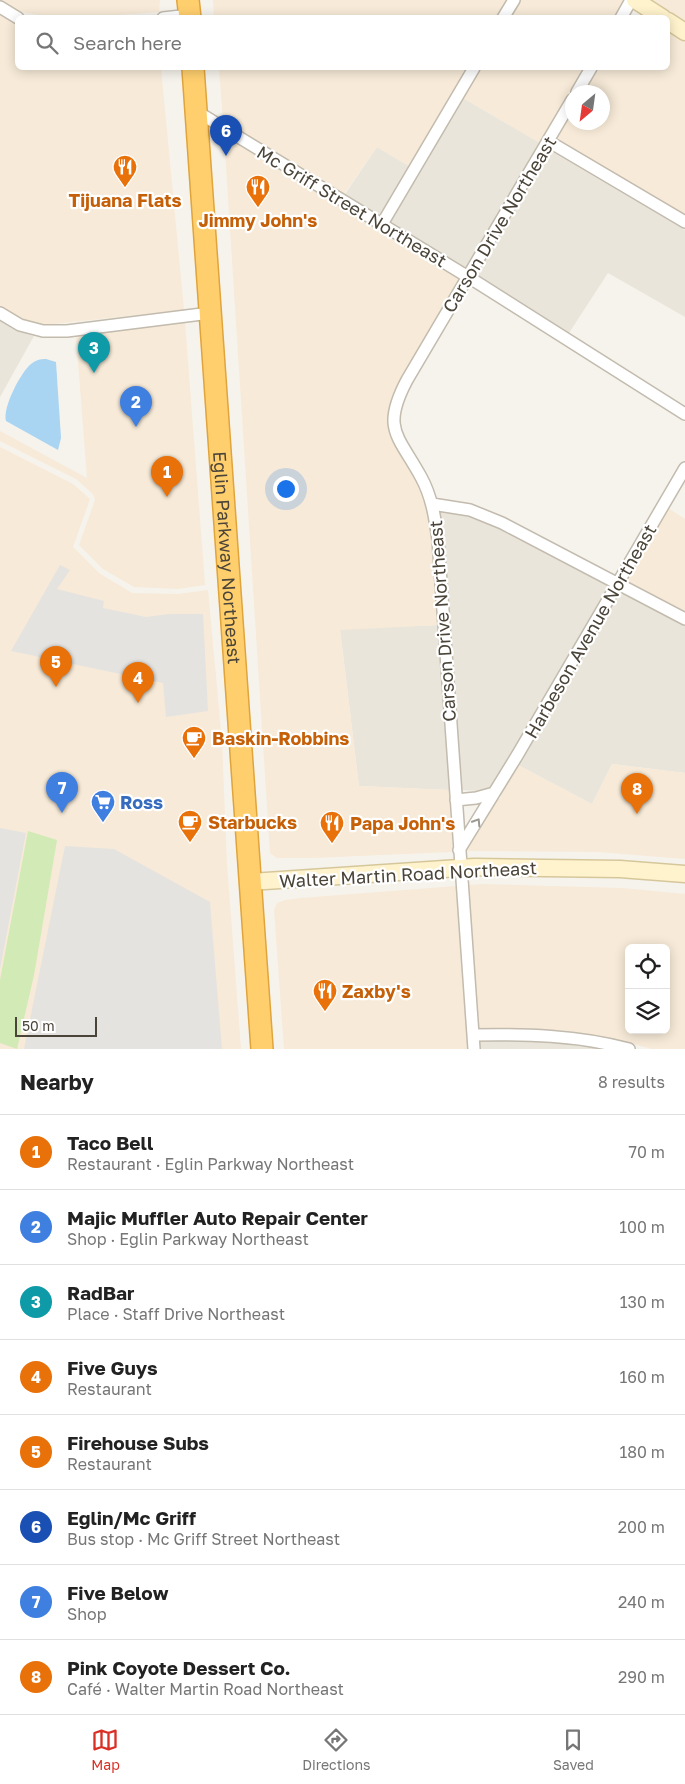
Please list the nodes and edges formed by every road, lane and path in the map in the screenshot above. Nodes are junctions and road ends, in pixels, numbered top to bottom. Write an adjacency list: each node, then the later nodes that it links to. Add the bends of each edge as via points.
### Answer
1 (514, 0): 7 (street)
2 (631, 0): 8 (street)
3 (635, 0): 9 (street)
4 (0, 7): 10 (street)
5 (189, 11): 6 (street)
6 (174, 15)
7 (505, 15)
8 (623, 15)
9 (658, 15)
10 (15, 16)
11 (670, 22): 12 (street)
12 (685, 32)
13 (193, 70): 17 (highway, Eglin Parkway Northeast)
14 (473, 70): 21 (street)
15 (590, 70): 16 (street)
16 (581, 85)
17 (196, 111): 21 (street, Mc Griff Street Northeast); 24 (highway, Eglin Parkway Northeast)
18 (565, 112): 19 (street, Carson Drive Northeast)
19 (548, 142): 20 (street); 22 (street, Carson Drive Northeast)
20 (685, 222)
21 (382, 224): 22 (street, Mc Griff Street Northeast)
22 (468, 277): 25 (street, Mc Griff Street Northeast); 27 (street, Carson Drive Northeast, via 407,380 394,415 396,435 422,478)
23 (0, 313): 24 (street, via 20,325 43,332)
24 (210, 313): 35 (highway, Eglin Parkway Northeast)
25 (685, 414)
26 (685, 468): 28 (street, Harbeson Avenue Northeast)
27 (432, 504): 28 (street, via 458,507 494,519); 31 (street, Carson Drive Northeast, via 438,540)
28 (617, 583): 29 (street); 30 (street, Harbeson Avenue Northeast)
29 (685, 619)
30 (494, 794): 31 (street); 32 (street, Harbeson Avenue Northeast, one-way to 30)
31 (456, 800): 32 (street, Carson Drive Northeast)
32 (459, 850): 33 (street, Carson Drive Northeast)
33 (461, 868): 34 (street, Walter Martin Road Northeast, via 551,867); 35 (street, Walter Martin Road Northeast); 36 (street, Carson Drive Northeast)
34 (685, 874)
35 (250, 882): 37 (highway, Eglin Parkway Northeast)
36 (473, 1035): 38 (street, Carson Drive Northeast); 39 (street, via 568,1037)
37 (262, 1049)
38 (474, 1049)
39 (629, 1049)

